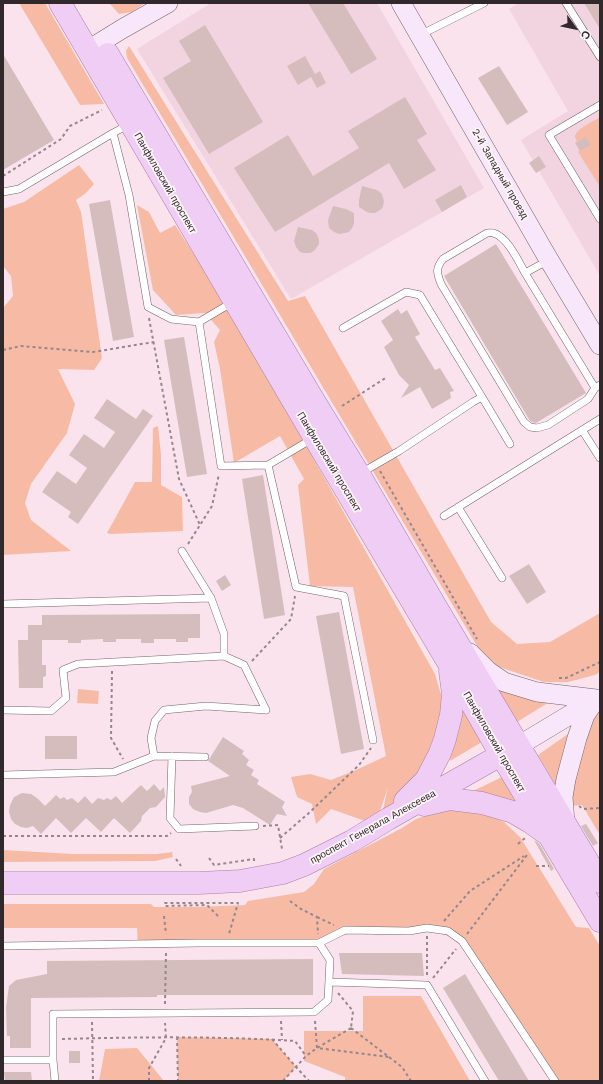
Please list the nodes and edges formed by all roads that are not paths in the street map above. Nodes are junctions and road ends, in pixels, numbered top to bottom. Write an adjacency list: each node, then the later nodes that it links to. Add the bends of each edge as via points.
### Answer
1 (60, 3): 8 (main road, Панфиловский проспект)
2 (77, 3): 8 (main road, Панфиловский проспект)
3 (168, 3): 8 (street)
4 (401, 3): 7 (street, 2-й Западный проезд)
5 (484, 3): 7 (lane)
6 (566, 3): 9 (lane)
7 (420, 35): 14 (street, 2-й Западный проезд)
8 (95, 46): 11 (main road, Панфиловский проспект); 28 (main road, Панфиловский проспект, via 305,386)
9 (600, 57)
10 (600, 105): 13 (lane, via 550,135)
11 (122, 128): 12 (lane, via 19,188); 16 (main road, Панфиловский проспект); 17 (lane, via 129,195 148,308 172,319)
12 (3, 192)
13 (600, 219)
14 (549, 260): 15 (lane); 19 (street, 2-й Западный проезд)
15 (525, 273): 20 (lane); 20 (lane, via 504,240 493,232 443,259 438,265 437,273 441,284 524,422 530,427 548,425 588,399)
16 (234, 301): 17 (lane); 24 (main road, Панфиловский проспект)
17 (199, 322): 27 (lane, via 221,466)
18 (343, 328): 21 (lane, via 406,292 420,295)
19 (600, 345)
20 (597, 386)
21 (482, 397): 25 (lane); 28 (lane, via 399,452)
22 (600, 419): 23 (lane)
23 (582, 430): 26 (lane); 29 (lane)
24 (314, 437): 27 (lane); 37 (main road, Панфиловский проспект)
25 (510, 444)
26 (600, 458)
27 (268, 465): 40 (lane, via 296,587 344,596)
28 (367, 469): 35 (main road, Панфиловский проспект)
29 (458, 507): 30 (lane); 32 (lane)
30 (444, 516)
31 (182, 551): 33 (lane)
32 (502, 578)
33 (211, 598): 34 (lane); 36 (lane, via 224,634)
34 (3, 604)
35 (435, 605): 38 (street, via 472,656 504,682 537,692); 41 (main road, Панфиловский проспект)
36 (224, 656): 39 (lane, via 78,664 63,670 66,698 51,711); 42 (lane, via 244,665 266,710 206,706 164,710 155,721 151,738)
37 (448, 662): 41 (main road, Панфиловский проспект); 46 (main road, via 453,694 445,739 426,780)
38 (598, 698): 41 (street, проспект Генерала Алексеева); 48 (street, via 585,715 563,797)
39 (3, 710)
40 (373, 740)
41 (510, 750): 46 (main road, проспект Генерала Алексеева); 48 (main road, Панфиловский проспект)
42 (154, 756): 43 (lane); 45 (lane, via 114,772)
43 (172, 756): 44 (lane); 47 (lane, via 170,818 178,829)
44 (205, 757)
45 (3, 775)
46 (388, 819): 48 (main road, via 423,805 450,799 482,803 513,812); 50 (main road, проспект Генерала Алексеева, via 352,841 304,865 283,872 240,880 199,883)
47 (255, 826)
48 (547, 831): 49 (main road, Панфиловский проспект); 51 (main road, Панфиловский проспект)
49 (600, 882)
50 (3, 884)
51 (600, 921)
52 (319, 943): 53 (lane); 54 (lane, via 330,960); 59 (lane, via 345,930 427,928 448,931 462,941)
53 (3, 946)
54 (329, 982): 56 (lane, via 328,1000 314,1012 53,1014); 58 (lane, via 427,985)
55 (3, 1060): 56 (lane)
56 (53, 1060): 57 (lane)
57 (55, 1081)
58 (485, 1081)
59 (555, 1081)

